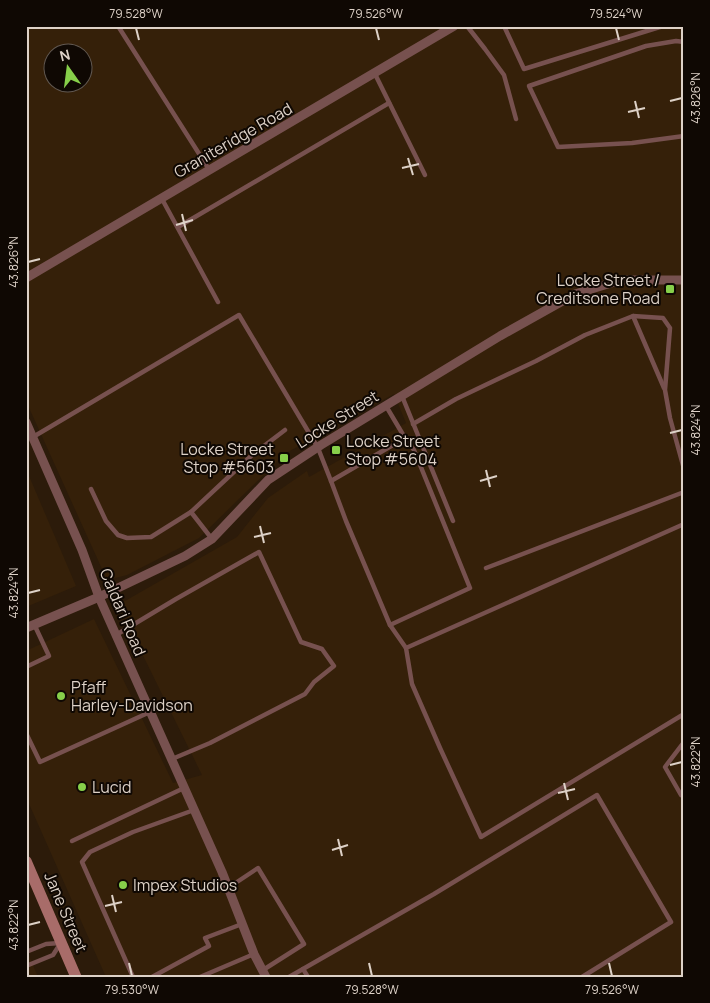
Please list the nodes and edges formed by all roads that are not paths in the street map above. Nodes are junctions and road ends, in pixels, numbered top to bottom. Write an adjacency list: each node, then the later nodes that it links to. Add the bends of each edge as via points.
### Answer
1 (118, 26): 11 (lane)
2 (454, 26): 7 (street, Graniteridge Road)
3 (467, 26): 9 (lane, via 504,75)
4 (504, 26): 5 (lane, via 524,69)
5 (663, 26)
6 (684, 42): 10 (lane, via 646,46 529,86 558,147)
7 (374, 73): 8 (lane); 11 (street, Graniteridge Road)
8 (389, 102): 12 (lane); 14 (lane)
9 (516, 119)
10 (684, 136)
11 (210, 171): 13 (street, Graniteridge Road)
12 (425, 175)
13 (162, 199): 14 (lane); 15 (street, Graniteridge Road)
14 (178, 227): 17 (lane)
15 (26, 278)
16 (684, 280): 20 (street, Locke Street, via 621,280 575,294)
17 (218, 302)
18 (633, 316): 19 (lane); 19 (lane, via 663,318 670,328); 23 (lane, via 585,335)
19 (665, 390): 28 (lane)
20 (402, 396): 21 (street, Locke Street); 23 (lane)
21 (386, 406): 26 (lane); 27 (street, Locke Street)
22 (26, 422): 25 (street, Caldari Road)
23 (413, 424): 33 (lane)
24 (285, 430): 32 (lane, via 251,456)
25 (30, 435): 27 (lane, via 239,315); 37 (street, Caldari Road)
26 (405, 438): 29 (lane); 38 (lane, via 414,450 470,588)
27 (318, 448): 29 (lane); 35 (street, Locke Street, via 268,480)
28 (684, 469)
29 (331, 481): 38 (lane)
30 (91, 489): 32 (lane, via 106,521 118,535 127,538 151,537)
31 (684, 492): 36 (lane)
32 (191, 512): 35 (lane)
33 (452, 521)
34 (684, 524): 41 (lane)
35 (212, 539): 37 (street, Locke Street, via 185,556)
36 (486, 568)
37 (99, 596): 39 (street, Locke Street); 40 (street, Caldari Road)
38 (390, 625): 41 (lane)
39 (30, 626): 42 (lane, via 49,656)
40 (116, 636): 43 (street, Caldari Road); 47 (lane, via 259,552 301,642 322,649 334,666 305,694)
41 (406, 648): 44 (lane, via 412,684 481,837)
42 (26, 667)
43 (150, 712): 45 (lane, via 40,762); 47 (street, Caldari Road)
44 (684, 714)
45 (26, 733)
46 (684, 742): 49 (lane, via 665,767 680,795)
47 (172, 759): 48 (street, Caldari Road)
48 (184, 788): 50 (street, Caldari Road); 51 (lane)
49 (684, 796)
50 (194, 810): 53 (street, Caldari Road); 62 (lane, via 133,832 90,852 82,862)
51 (72, 841)
52 (26, 861): 55 (main road, Jane Street)
53 (228, 888): 54 (street, Caldari Road); 60 (lane, via 258,868 304,944)
54 (243, 924): 57 (street, Caldari Road); 63 (lane, via 205,938 210,946)
55 (61, 943): 56 (lane, via 46,944); 58 (lane, via 53,955); 61 (main road, Jane Street)
56 (26, 952)
57 (254, 954): 60 (street, Caldari Road); 64 (lane)
58 (26, 966)
59 (303, 969): 65 (lane); 66 (lane); 67 (lane, via 434,894 597,794 671,922)
60 (265, 973)
61 (76, 977)
62 (133, 977)
63 (152, 977)
64 (200, 977)
65 (289, 977)
66 (308, 977)
67 (582, 977)

